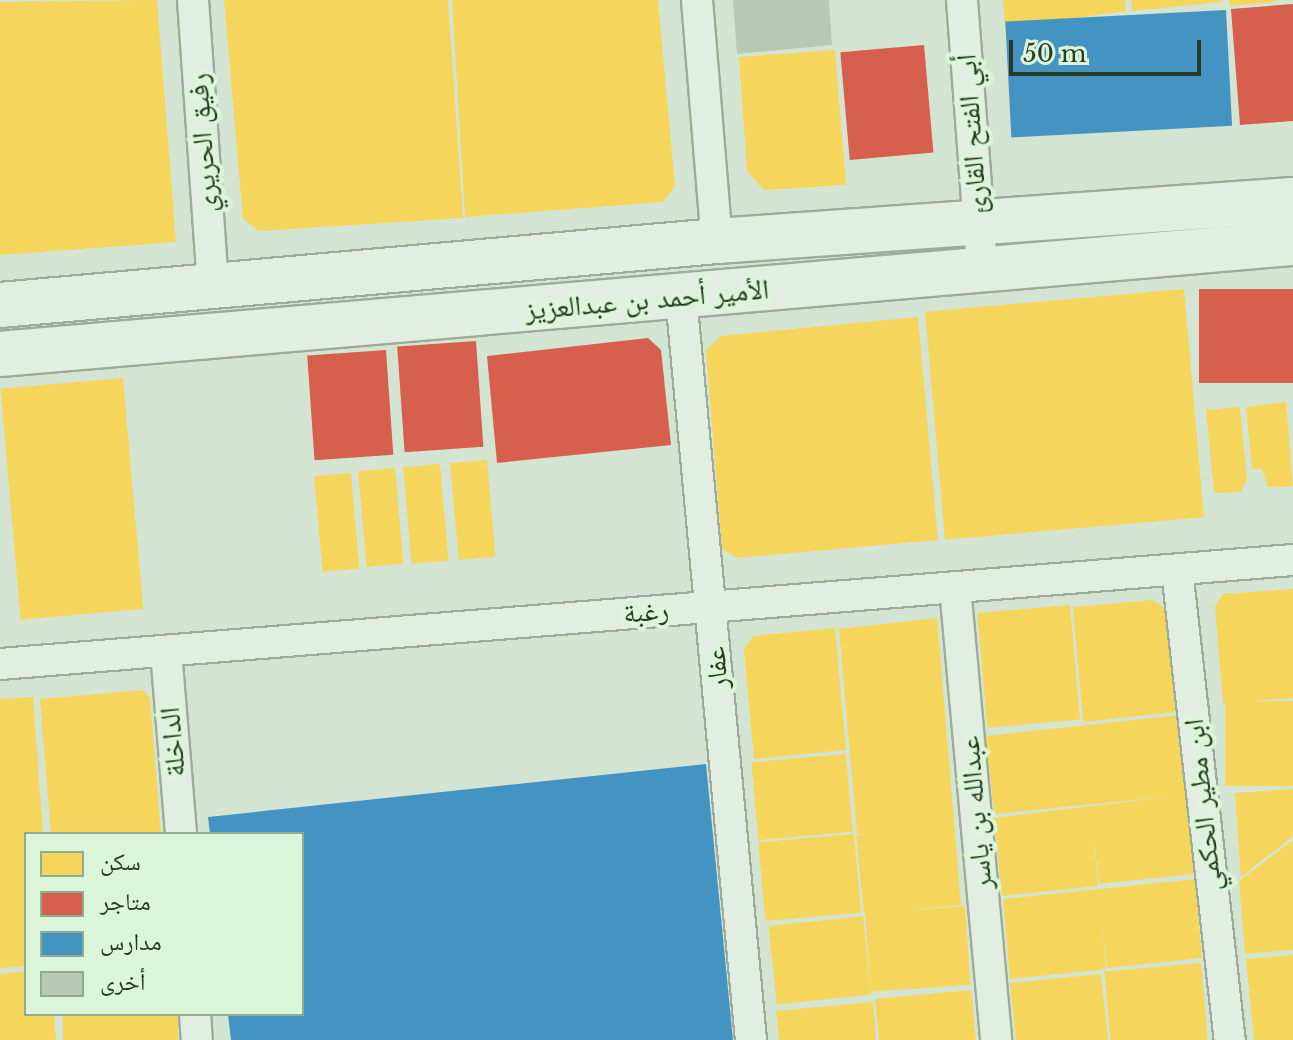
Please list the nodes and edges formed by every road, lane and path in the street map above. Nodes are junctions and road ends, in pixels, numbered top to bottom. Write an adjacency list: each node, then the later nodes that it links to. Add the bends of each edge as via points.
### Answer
1 (193, 0): 9 (street, رفيق الحريري)
2 (697, 0): 6 (street)
3 (962, 0): 5 (street, أبي الفتح القارئ)
4 (1293, 200): 5 (street, الأمير أحمد بن عبدالعزيز)
5 (979, 223): 6 (street, الأمير أحمد بن عبدالعزيز); 8 (street, أبي الفتح القارئ)
6 (717, 241): 9 (street, الأمير أحمد بن عبدالعزيز)
7 (1293, 243): 8 (street, الأمير أحمد بن عبدالعزيز)
8 (982, 268): 10 (street, الأمير أحمد بن عبدالعزيز)
9 (213, 287): 11 (street, الأمير أحمد بن عبدالعزيز)
10 (681, 297): 13 (street, الأمير أحمد بن عبدالعزيز); 18 (street, عفار)
11 (93, 299): 12 (street, الأمير أحمد بن عبدالعزيز); 13 (street)
12 (0, 305)
13 (99, 345): 14 (street, الأمير أحمد بن عبدالعزيز)
14 (0, 354)
15 (1293, 560): 16 (street, رغبة)
16 (1177, 570): 17 (street, رغبة); 26 (street, ابن مطير الحكمي)
17 (955, 587): 18 (street, رغبة); 25 (street, عبدالله بن ياسر)
18 (711, 607): 19 (street, رغبة); 24 (street, عفار)
19 (166, 651): 20 (street, رغبة); 21 (street, الداخلة)
20 (0, 664)
21 (181, 832)
22 (195, 1016): 23 (street)
23 (197, 1040)
24 (751, 1040)
25 (996, 1040)
26 (1230, 1040)

